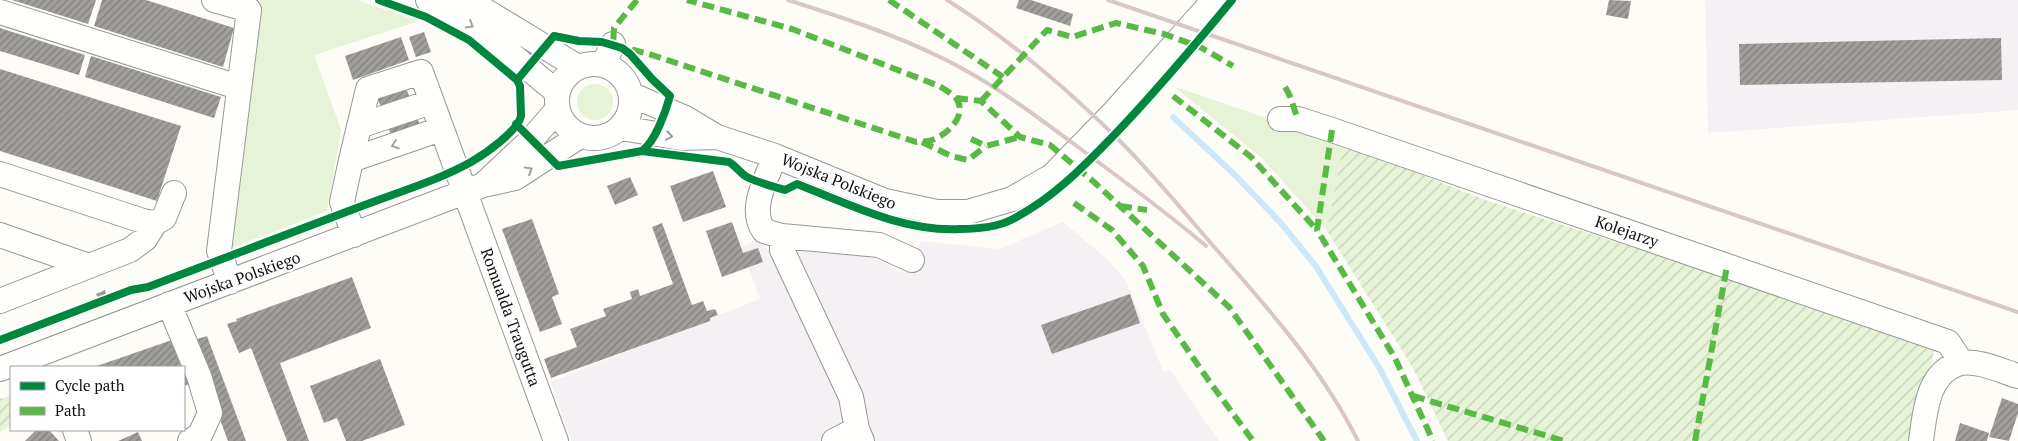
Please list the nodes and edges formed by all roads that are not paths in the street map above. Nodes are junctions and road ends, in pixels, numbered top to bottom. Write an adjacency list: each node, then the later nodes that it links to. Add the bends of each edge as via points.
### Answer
1 (214, 0): 5 (street)
2 (428, 0): 10 (street, one-way to 10, via 489,36)
3 (460, 0): 7 (street, via 484,10)
4 (1214, 0): 18 (street, Wojska Polskiego, via 1118,108 1052,176 1012,199 968,212 937,212 885,201)
5 (250, 5): 8 (street)
6 (0, 12): 8 (street)
7 (578, 67): 9 (street, via 608,54 613,69 622,76); 10 (street, via 562,82)
8 (238, 87): 29 (street, via 219,251)
9 (632, 95): 14 (street, via 632,108); 17 (street, Wojska Polskiego, via 685,118)
10 (558, 101): 16 (street, via 566,125); 21 (street, Wojska Polskiego, via 531,140)
11 (431, 102): 13 (street); 13 (street, Romualda Traugutta, via 421,72 368,90); 15 (street, Romualda Traugutta)
12 (1280, 119): 33 (street, Kolejarzy, via 1298,119 1332,130 1948,342)
13 (359, 126): 19 (street)
14 (621, 128): 16 (street, via 601,138); 17 (street, Wojska Polskiego, one-way to 17, via 681,138)
15 (441, 129): 19 (street, one-way to 19); 21 (street, Romualda Traugutta)
16 (580, 136): 21 (street, Wojska Polskiego, one-way to 16, via 516,178)
17 (717, 137): 18 (street, Wojska Polskiego)
18 (775, 156): 26 (street, via 757,212 764,231)
19 (350, 160): 25 (street, via 342,202)
20 (0, 174): 23 (street)
21 (475, 189): 25 (street, Wojska Polskiego); 38 (street, Romualda Traugutta)
22 (174, 193): 23 (street, via 164,218)
23 (154, 223): 28 (street, via 145,239 130,250)
24 (0, 235): 28 (street)
25 (354, 235): 29 (street, Wojska Polskiego)
26 (782, 236): 27 (street, via 878,245); 36 (street, via 782,250 851,397)
27 (912, 260)
28 (88, 266): 30 (street)
29 (230, 282): 31 (street, Wojska Polskiego)
30 (0, 301)
31 (169, 304): 32 (street, Wojska Polskiego); 37 (street, via 199,376 210,413 200,435)
32 (46, 360): 34 (street, Wojska Polskiego)
33 (1972, 364): 35 (street); 40 (street, via 1948,369 1937,379 1925,410)
34 (15, 366)
35 (2018, 376)
36 (859, 435): 39 (street)
37 (190, 441)
38 (556, 441)
39 (834, 441)
40 (1921, 441)

